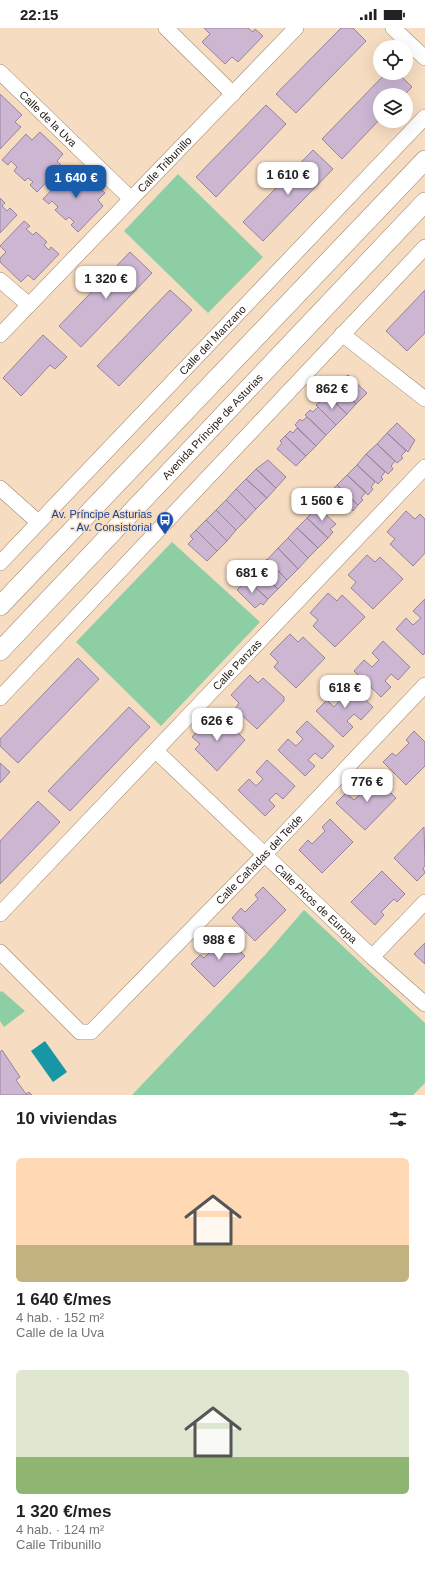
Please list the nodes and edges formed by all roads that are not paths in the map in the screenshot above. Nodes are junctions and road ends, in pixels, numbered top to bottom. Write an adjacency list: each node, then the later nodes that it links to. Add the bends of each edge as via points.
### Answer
1 (166, 28): 6 (street)
2 (296, 28): 6 (street, Calle Tribunillo)
3 (393, 28): 4 (street)
4 (425, 58)
5 (0, 72): 9 (street, Calle de la Uva)
6 (233, 94): 9 (street, Calle Tribunillo)
7 (425, 117): 19 (street, Calle del Manzano)
8 (425, 160): 21 (street)
9 (131, 199): 13 (street, Calle Tribunillo)
10 (425, 202): 23 (street, Avenida Príncipe de Asturias)
11 (425, 247): 14 (street)
12 (0, 280): 13 (street)
13 (29, 305): 15 (street, Calle Tribunillo)
14 (342, 334): 16 (street); 22 (street)
15 (0, 335)
16 (425, 399)
17 (425, 467): 27 (street, Calle Panzas)
18 (0, 488): 19 (street)
19 (38, 522): 20 (street, Calle del Manzano)
20 (0, 563)
21 (0, 606)
22 (48, 647): 25 (street); 26 (street)
23 (0, 651)
24 (425, 685): 28 (street, Calle Cañadas del Teide)
25 (0, 686)
26 (0, 698)
27 (156, 751): 28 (street, Calle Picos de Europa); 30 (street, Calle Panzas)
28 (265, 854): 31 (street, Calle Cañadas del Teide, via 91,1032 80,1032); 32 (street, Calle Picos de Europa)
29 (425, 902): 32 (street)
30 (0, 914)
31 (0, 952)
32 (372, 957): 33 (street, Calle Picos de Europa)
33 (425, 1004)

